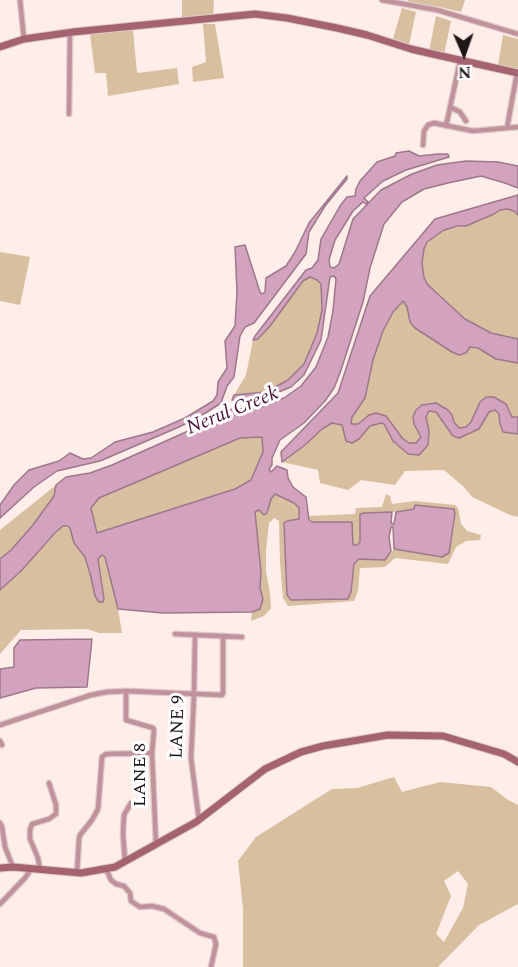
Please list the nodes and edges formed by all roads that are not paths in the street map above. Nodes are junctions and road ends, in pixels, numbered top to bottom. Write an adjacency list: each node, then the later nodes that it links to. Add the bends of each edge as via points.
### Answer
1 (21, 0): 5 (street)
2 (382, 0): 4 (street, via 437,10)
3 (70, 32): 5 (main road); 7 (main road, via 255,14 347,30); 10 (street)
4 (518, 34)
5 (24, 39): 6 (main road)
6 (0, 47)
7 (460, 61): 8 (main road); 9 (street)
8 (517, 73): 14 (street)
9 (450, 107): 11 (street); 12 (street)
10 (69, 114)
11 (466, 121)
12 (446, 126): 14 (street, via 473,131); 15 (street, via 428,126)
13 (518, 127): 14 (street)
14 (507, 128)
15 (423, 145)
16 (176, 634): 17 (street)
17 (195, 636): 18 (street); 21 (street, LANE 9)
18 (222, 636): 19 (street); 21 (street, via 223,694)
19 (242, 637)
20 (126, 691): 21 (street); 22 (street, via 91,695); 23 (street, LANE 8, via 126,719 153,728)
21 (194, 695): 27 (street, LANE 9, via 190,758)
22 (0, 724)
23 (152, 753): 29 (street, LANE 8); 36 (street, via 102,757 98,809 80,835)
24 (518, 762): 27 (main road, via 443,736 388,735 323,746 265,769)
25 (49, 783): 35 (street, via 56,814 32,824 30,830)
26 (131, 803): 30 (street, via 124,815)
27 (199, 820): 29 (main road)
28 (0, 823): 31 (street)
29 (156, 844): 30 (main road)
30 (125, 861): 34 (main road)
31 (13, 867): 32 (main road); 33 (main road)
32 (0, 868)
33 (31, 869): 35 (main road); 37 (street)
34 (106, 869): 36 (main road); 38 (street, via 111,880 124,886 140,907 164,909 213,938 216,944)
35 (40, 870): 36 (main road)
36 (77, 873)
37 (0, 904)
38 (211, 967)

